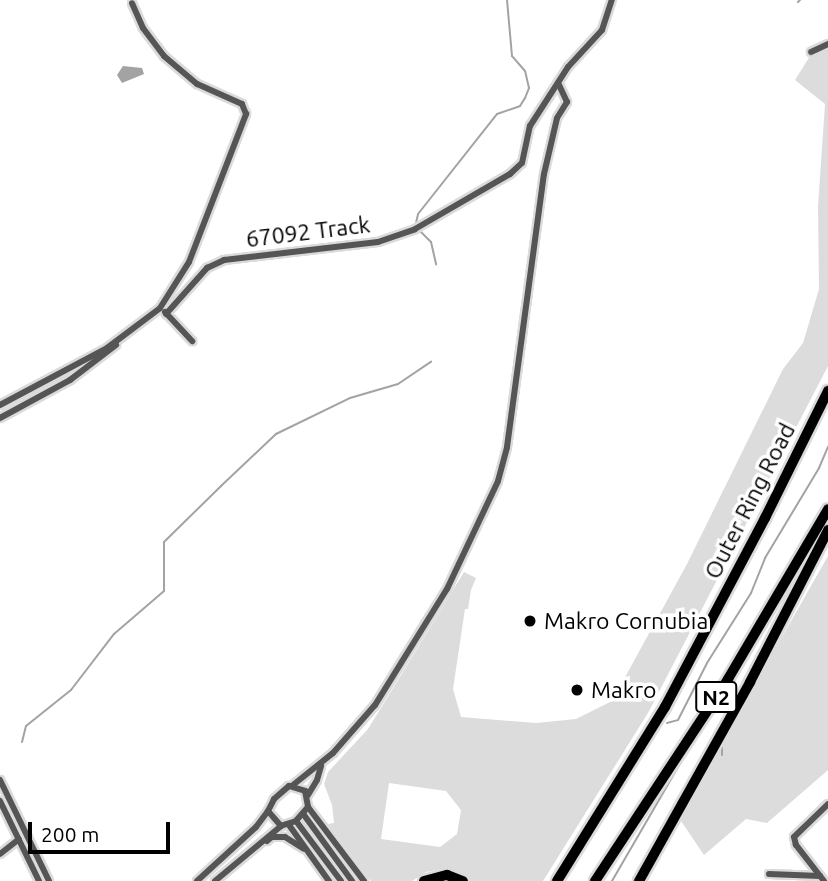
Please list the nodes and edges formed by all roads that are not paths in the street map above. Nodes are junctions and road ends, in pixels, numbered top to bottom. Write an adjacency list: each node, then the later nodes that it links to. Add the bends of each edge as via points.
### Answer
1 (612, 0): 5 (street, 67092 Track, via 602,30)
2 (132, 3): 6 (street, via 152,42 180,71 246,110 189,262)
3 (828, 44): 4 (street)
4 (811, 52)
5 (558, 83): 7 (street, 67092 Track, via 530,126 522,163 510,174 415,229 359,245 224,260 207,268); 15 (street, via 567,102 556,118 544,174 507,447 498,481 447,589 396,672 358,726)
6 (160, 308): 7 (street); 8 (street)
7 (166, 314): 9 (street)
8 (133, 330): 11 (street); 12 (street, via 70,380)
9 (192, 341)
10 (828, 391): 41 (highway, Outer Ring Road / N2, via 665,707)
11 (0, 405)
12 (0, 418)
13 (828, 509): 42 (highway, N2, via 728,679)
14 (828, 530): 43 (highway)
15 (321, 766): 17 (street); 18 (street)
16 (0, 780): 32 (street)
17 (293, 786): 18 (street, via 299,787); 21 (street, via 281,791)
18 (308, 801): 22 (street); 38 (street)
19 (0, 802): 25 (street)
20 (828, 804): 30 (street, via 793,837)
21 (268, 811): 24 (street); 33 (street)
22 (304, 815): 23 (street); 37 (street)
23 (293, 823): 24 (street); 27 (street); 36 (street)
24 (281, 825): 26 (street)
25 (19, 839): 28 (street); 31 (street)
26 (251, 852): 27 (street, via 276,837); 34 (street)
27 (309, 852): 35 (street)
28 (0, 854)
29 (769, 874): 30 (street)
30 (821, 880)
31 (39, 881)
32 (49, 881)
33 (197, 881)
34 (215, 881)
35 (329, 881)
36 (341, 881)
37 (352, 881)
38 (364, 881)
39 (424, 881): 40 (highway, via 447,875)
40 (463, 881)
41 (557, 881)
42 (595, 881)
43 (639, 881)

